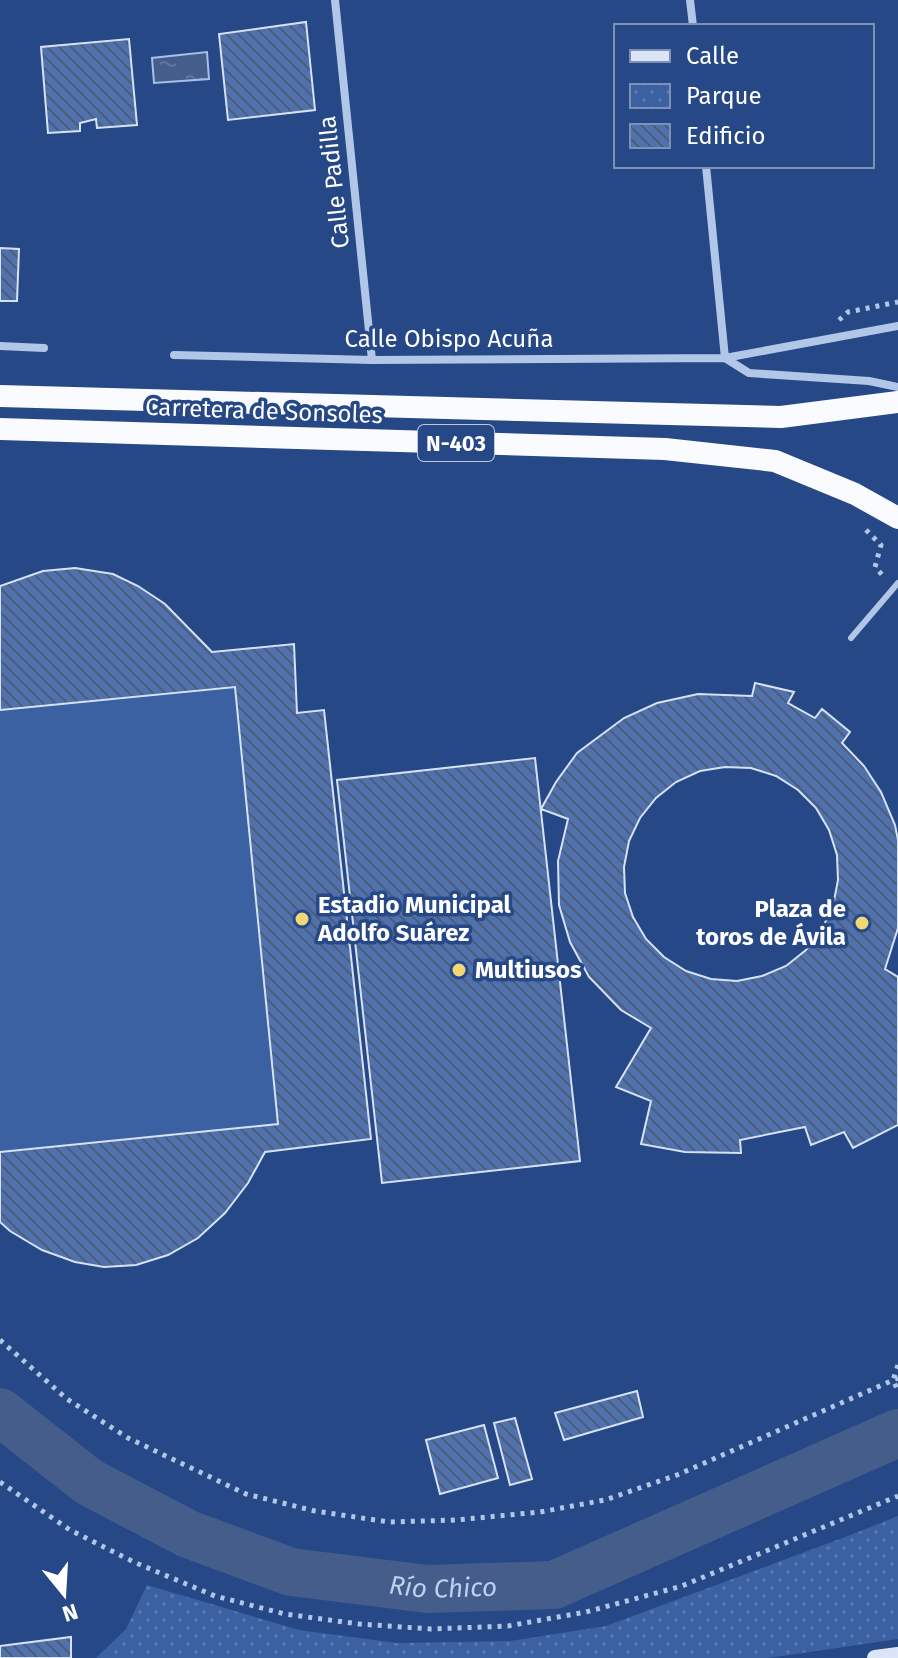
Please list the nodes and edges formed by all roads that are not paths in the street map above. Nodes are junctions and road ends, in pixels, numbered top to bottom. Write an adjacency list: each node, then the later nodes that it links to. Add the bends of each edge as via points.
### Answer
1 (335, 0): 10 (street, Calle Padilla)
2 (690, 0): 3 (street)
3 (693, 24)
4 (706, 168): 9 (street)
5 (898, 326): 9 (street, Calle Obispo Acuña)
6 (0, 346): 7 (street)
7 (44, 348)
8 (174, 355): 10 (street, Calle Obispo Acuña)
9 (725, 358): 10 (street, Calle Obispo Acuña); 11 (street, Calle Obispo Acuña, via 749,373)
10 (372, 360)
11 (898, 387)
12 (0, 396): 13 (highway, Carretera de Sonsoles / N-403, via 781,417)
13 (898, 402)
14 (0, 429): 15 (highway, Carretera de Sonsoles / N-403, via 665,449 775,461)
15 (898, 518)
16 (896, 586): 17 (lane)
17 (851, 638)
18 (898, 1655): 19 (main road)
19 (875, 1658)

